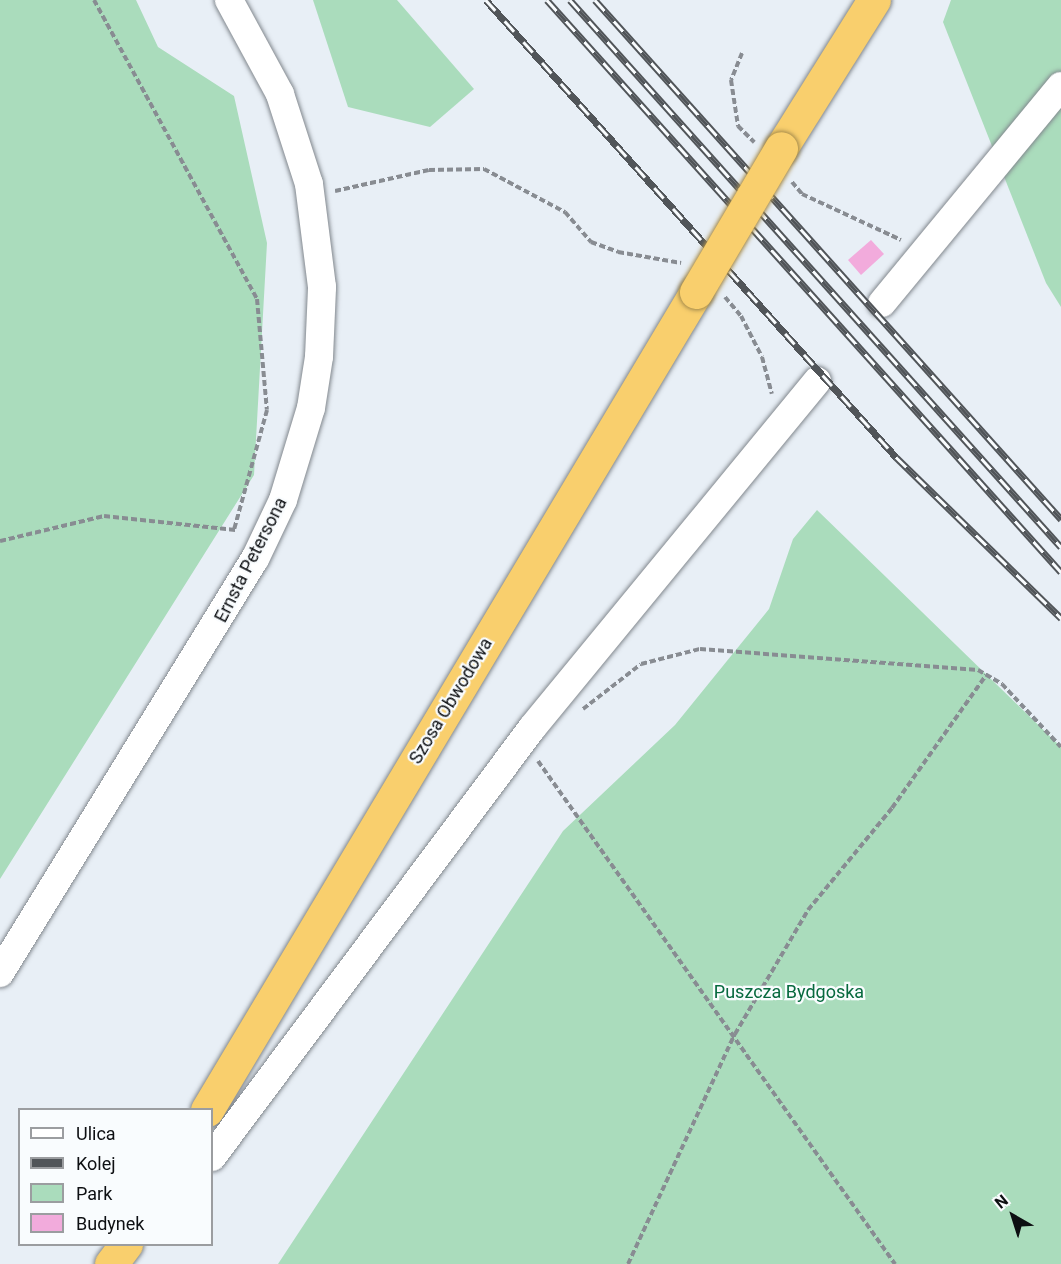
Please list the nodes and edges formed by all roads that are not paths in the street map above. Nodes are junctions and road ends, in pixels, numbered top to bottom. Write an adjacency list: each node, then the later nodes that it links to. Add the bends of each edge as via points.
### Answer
1 (217, 0): 4 (street)
2 (229, 0): 4 (street, Ernsta Petersona)
3 (874, 0): 9 (highway, Szosa Obwodowa, bridge, via 699,283)
4 (250, 36): 8 (street, Ernsta Petersona, via 296,136 312,198 322,287 319,357 298,457 269,532 215,629)
5 (1061, 86): 6 (street)
6 (882, 303)
7 (817, 381): 10 (street, via 523,741)
8 (0, 974)
9 (208, 1108)
10 (213, 1156)
11 (125, 1246): 12 (highway)
12 (113, 1264)

